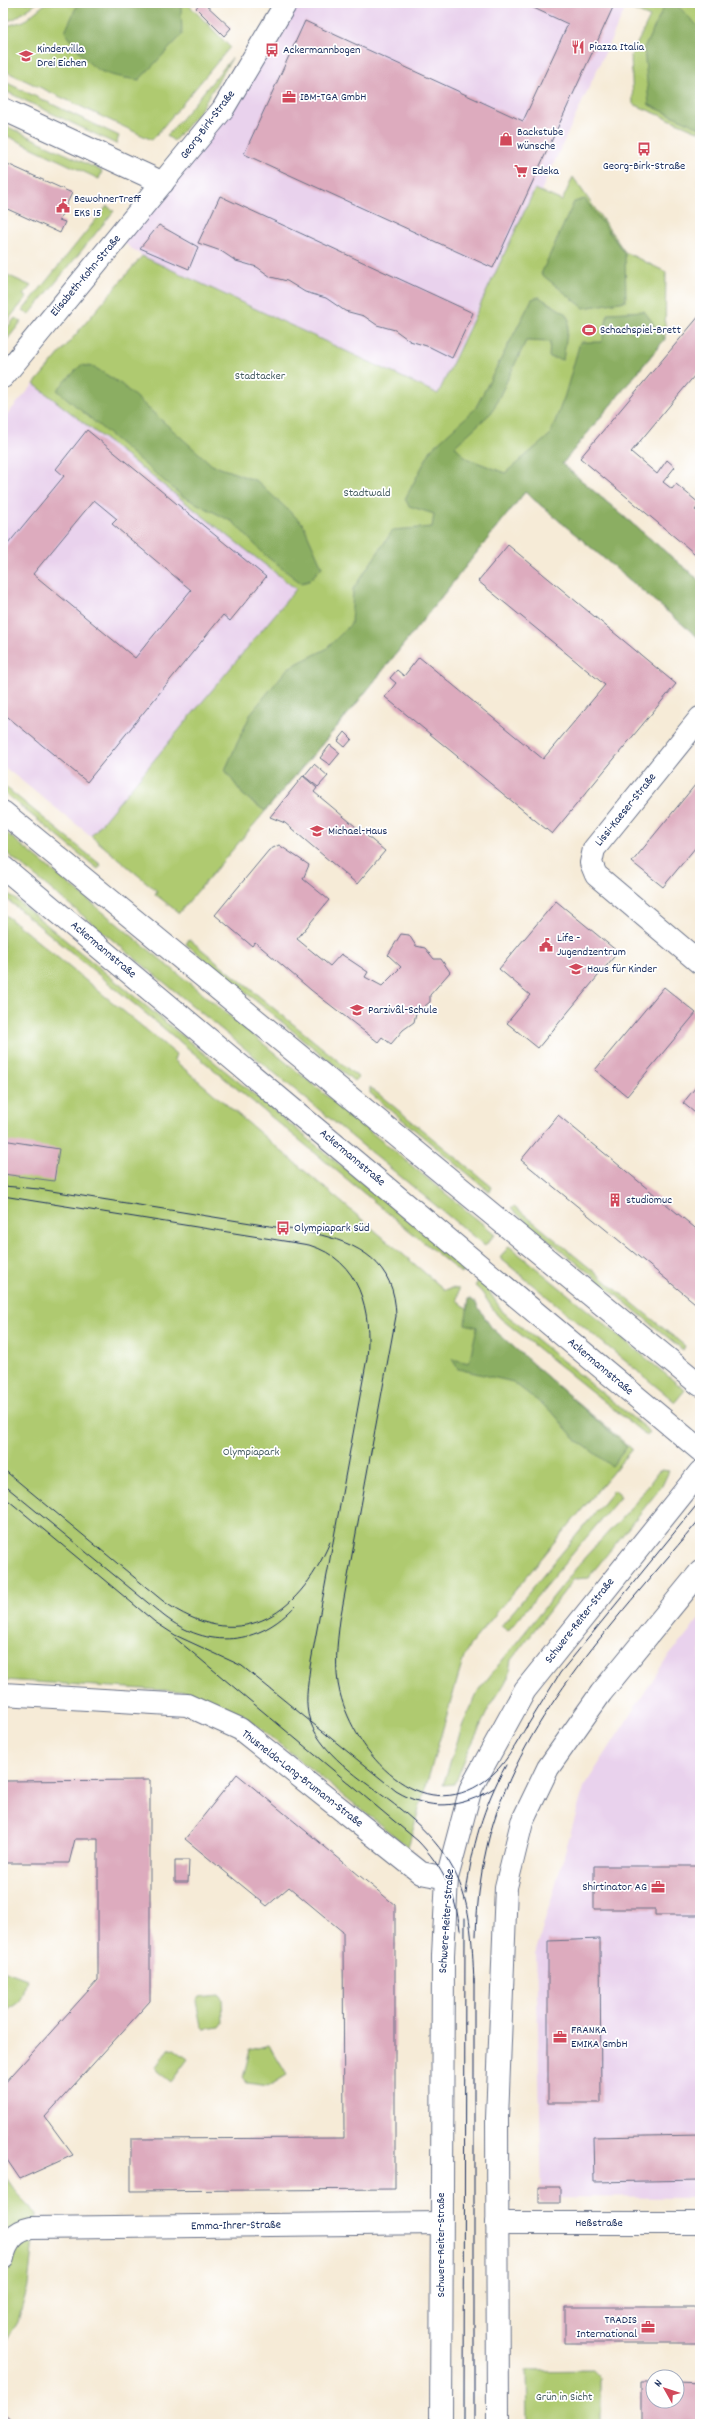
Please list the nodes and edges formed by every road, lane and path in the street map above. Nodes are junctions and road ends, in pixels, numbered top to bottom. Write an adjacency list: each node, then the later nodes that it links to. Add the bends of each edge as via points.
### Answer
1 (286, 3): 3 (main road, Georg-Birk-Straße, via 223,109)
2 (3, 109): 3 (main road)
3 (163, 183): 4 (main road, Elisabeth-Kohn-Straße)
4 (3, 377)
5 (700, 718): 8 (main road, Lissi-Kaeser-Straße, via 594,849 591,864 596,875)
6 (3, 812): 9 (main road)
7 (3, 867): 10 (main road, Ackermannstraße)
8 (700, 963)
9 (700, 1385)
10 (700, 1450)
11 (700, 1472): 14 (main road, Schwere-Reiter-Straße, via 525,1690 471,1788)
12 (700, 1572): 16 (main road, via 602,1693 556,1756 522,1822 506,1887 497,2118)
13 (3, 1694): 14 (main road, Thusnelda-Lang-Brumann-Straße, via 187,1705 240,1729 421,1873)
14 (447, 1878): 15 (main road, Schwere-Reiter-Straße)
15 (441, 2223): 18 (main road, Emma-Ihrer-Straße, via 31,2228 13,2236); 19 (main road, Schwere-Reiter-Straße)
16 (497, 2223): 17 (main road, Heßstraße); 20 (main road)
17 (700, 2223)
18 (3, 2258)
19 (441, 2424)
20 (498, 2424)

